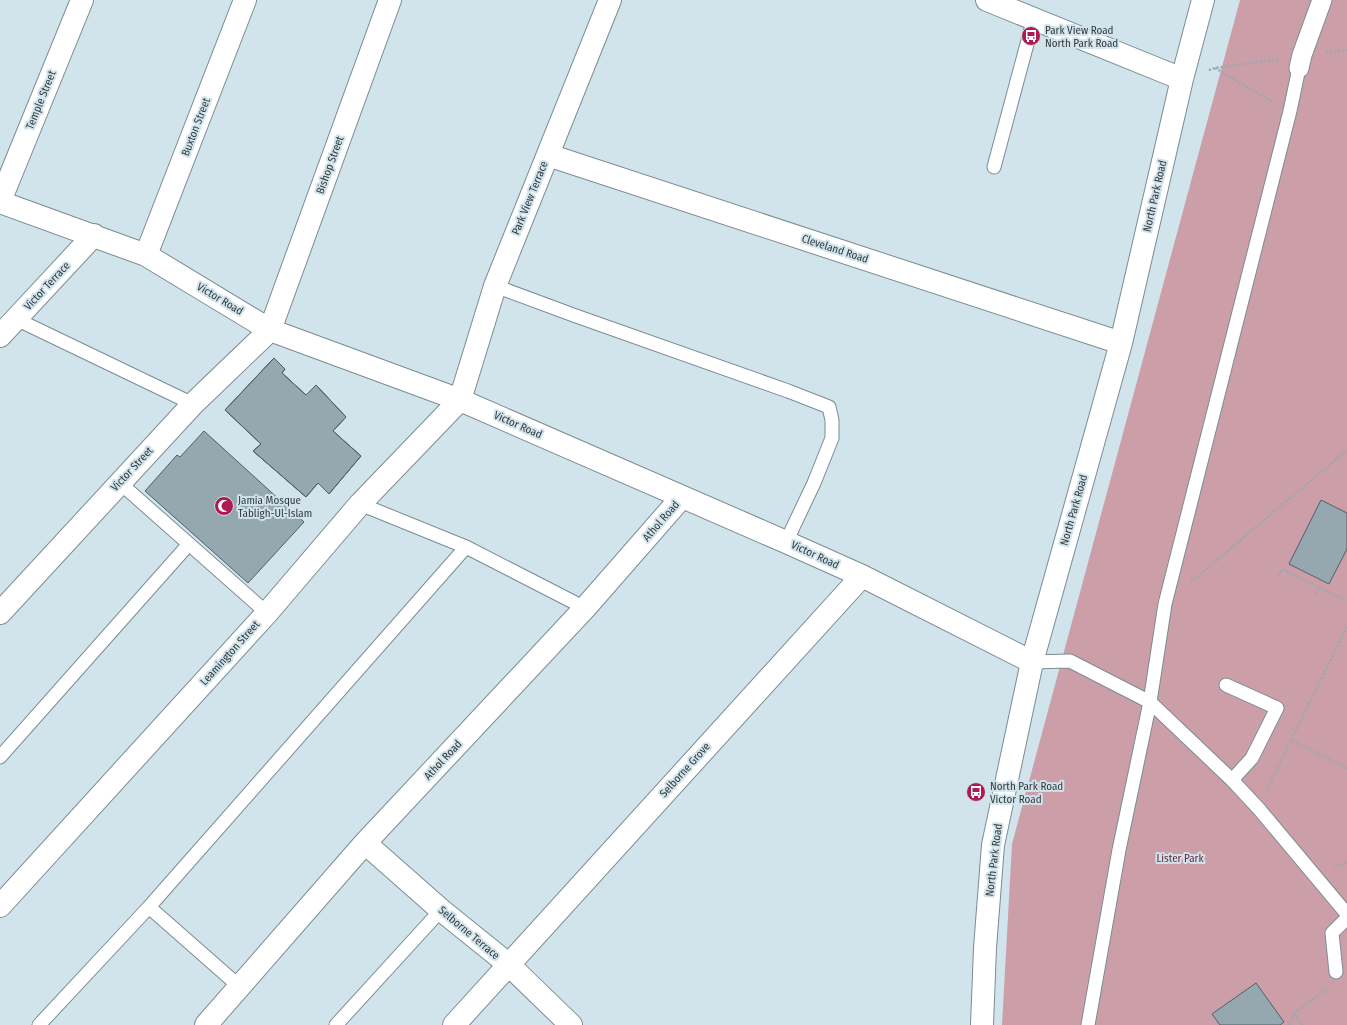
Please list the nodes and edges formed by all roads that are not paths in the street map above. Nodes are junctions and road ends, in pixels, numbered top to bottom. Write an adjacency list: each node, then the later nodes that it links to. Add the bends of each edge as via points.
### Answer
1 (82, 0): 13 (street, Temple Street)
2 (245, 0): 15 (street, Buxton Street)
3 (390, 0): 18 (street, Bishop Street)
4 (610, 0): 11 (street, Park View Terrace)
5 (987, 0): 8 (street)
6 (1203, 0): 10 (street, North Park Road)
7 (1322, 0): 9 (street)
8 (1034, 18): 10 (street); 12 (lane)
9 (1300, 62): 35 (lane, via 1290,111 1165,604)
10 (1182, 79): 20 (street, North Park Road)
11 (548, 155): 16 (street, Park View Terrace); 20 (street, Cleveland Road)
12 (994, 167)
13 (0, 201): 14 (street, Victor Road)
14 (94, 235): 15 (street, Victor Road); 17 (street, Victor Terrace)
15 (146, 255): 18 (street, Victor Road)
16 (495, 286): 21 (street, Park View Terrace); 26 (lane, via 788,390 828,408 832,420 832,438)
17 (16, 319): 19 (street, Victor Terrace); 22 (lane)
18 (270, 330): 21 (street, Victor Road); 22 (street, Victor Street)
19 (0, 336)
20 (1121, 344): 33 (street, North Park Road)
21 (460, 400): 24 (street, Victor Road); 25 (street, Leamington Street)
22 (193, 404): 23 (street, Victor Street)
23 (120, 482): 27 (lane); 31 (street, Victor Street)
24 (682, 497): 26 (street, Victor Road); 30 (street, Athol Road)
25 (360, 504): 28 (lane); 32 (street, Leamington Street)
26 (786, 542): 29 (street, Victor Road)
27 (190, 544): 32 (lane); 36 (lane)
28 (466, 547): 30 (lane); 40 (lane)
29 (862, 576): 33 (street, Victor Road); 44 (street, Selborne Grove)
30 (585, 608): 38 (street, Athol Road)
31 (0, 613)
32 (267, 613): 39 (street, Leamington Street)
33 (1032, 662): 35 (lane, via 1070,661); 52 (street, North Park Road, via 993,846)
34 (1226, 685): 37 (lane, via 1277,708 1252,758)
35 (1150, 702): 37 (lane); 53 (lane, via 1119,850)
36 (0, 757)
37 (1232, 780): 42 (lane)
38 (365, 843): 41 (street, Selborne Terrace); 46 (street, Athol Road)
39 (0, 906)
40 (149, 907): 46 (lane); 47 (lane)
41 (441, 910): 44 (street, Selborne Terrace); 49 (lane)
42 (1347, 914)
43 (1347, 918): 45 (lane, via 1332,933)
44 (508, 964): 50 (street, Selborne Grove); 51 (street, Selborne Terrace)
45 (1336, 972)
46 (240, 987): 48 (street, Athol Road)
47 (39, 1025)
48 (206, 1025)
49 (336, 1025)
50 (454, 1025)
51 (571, 1025)
52 (982, 1025)
53 (1088, 1025)

